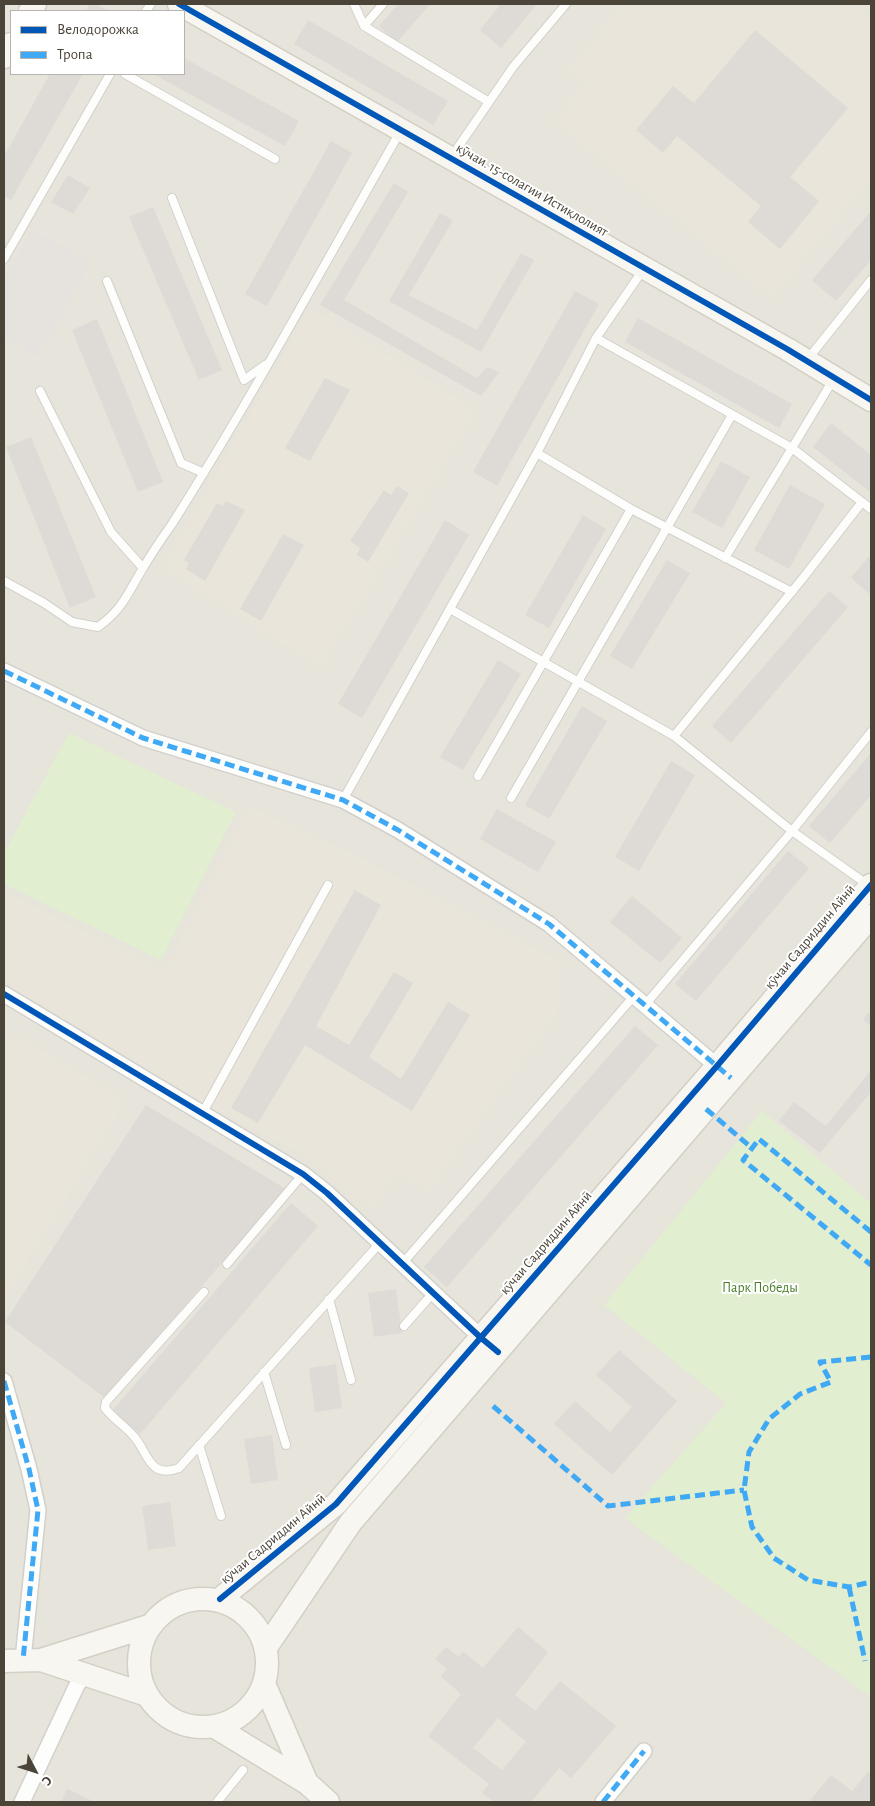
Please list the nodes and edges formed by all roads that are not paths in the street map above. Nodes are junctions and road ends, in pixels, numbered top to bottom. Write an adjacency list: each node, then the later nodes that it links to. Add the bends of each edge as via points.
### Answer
1 (179, 4): 11 (street, кӯчаи. 15-солагии Истиқлолият)
2 (354, 4): 5 (lane)
3 (383, 4): 5 (lane)
4 (566, 4): 10 (lane, via 513,67)
5 (364, 26): 10 (lane)
6 (10, 46): 7 (street)
7 (4, 57)
8 (109, 75): 15 (lane)
9 (127, 75): 12 (lane)
10 (489, 102): 13 (lane)
11 (401, 130): 13 (street, кӯчаи. 15-солагии Истиқлолият); 22 (lane)
12 (276, 158)
13 (451, 158): 17 (street, кӯчаи. 15-солагии Истиқлолият)
14 (172, 198): 22 (lane, via 244,380)
15 (6, 248): 16 (lane)
16 (4, 259)
17 (644, 268): 20 (lane); 21 (street, кӯчаи. 15-солагии Истиқлолият)
18 (871, 280): 21 (lane)
19 (107, 282): 29 (lane, via 181,464)
20 (596, 338): 26 (lane); 28 (lane)
21 (806, 361): 23 (street, кӯчаи. 15-солагии Истиқлолият)
22 (269, 362): 29 (lane)
23 (834, 378): 25 (street, кӯчаи. 15-солагии Истиқлолият); 27 (lane)
24 (40, 391): 35 (lane, via 111,532)
25 (871, 400)
26 (732, 415): 27 (lane); 33 (lane)
27 (792, 448): 30 (lane); 34 (lane)
28 (537, 453): 31 (lane); 38 (lane)
29 (204, 473): 35 (lane)
30 (862, 502): 32 (lane); 37 (lane)
31 (631, 509): 33 (lane); 39 (lane)
32 (871, 509)
33 (667, 527): 34 (lane); 41 (lane)
34 (725, 558): 37 (lane)
35 (143, 568): 36 (lane, via 123,605 98,627 72,622)
36 (4, 581)
37 (792, 592): 43 (lane)
38 (450, 609): 39 (lane); 46 (lane)
39 (544, 662): 41 (lane); 44 (lane)
40 (4, 671): 46 (street, via 143,738)
41 (579, 682): 43 (lane); 45 (lane)
42 (871, 732): 47 (lane)
43 (674, 736): 47 (lane)
44 (478, 776)
45 (511, 798)
46 (343, 800): 52 (street, via 398,830 549,924)
47 (792, 831): 49 (lane); 52 (lane)
48 (328, 886): 54 (lane)
49 (870, 886): 53 (street, кӯчаи Садриддин Айнӣ)
50 (871, 916): 53 (street, кӯчаи Садриддин Айнӣ)
51 (4, 994): 54 (street)
52 (640, 1000): 53 (street); 58 (lane)
53 (724, 1072): 63 (street, кӯчаи Садриддин Айнӣ); 64 (street, кӯчаи Садриддин Айнӣ)
54 (202, 1114): 55 (street)
55 (303, 1174): 56 (street); 57 (lane)
56 (380, 1243): 58 (street); 61 (lane)
57 (227, 1264)
58 (402, 1264): 60 (street)
59 (204, 1292): 68 (lane, via 106,1402 105,1408 136,1438 153,1466 160,1469 179,1468)
60 (433, 1293): 62 (lane); 63 (street)
61 (330, 1299): 65 (lane); 66 (lane)
62 (404, 1326)
63 (480, 1337): 64 (street); 71 (street, кӯчаи Садриддин Айнӣ, via 336,1504)
64 (498, 1352): 73 (street, кӯчаи Садриддин Айнӣ, via 351,1522)
65 (264, 1372): 68 (lane); 69 (lane)
66 (351, 1380)
67 (4, 1381): 74 (street, via 38,1510)
68 (199, 1445): 70 (lane)
69 (286, 1445)
70 (221, 1516)
71 (220, 1599): 72 (street, via 176,1603); 73 (street, via 250,1616)
72 (149, 1626): 74 (street); 77 (street, via 138,1653)
73 (267, 1646): 76 (street)
74 (22, 1660): 75 (street)
75 (84, 1675): 77 (street); 82 (street)
76 (265, 1686): 78 (street, via 246,1713); 81 (street)
77 (144, 1694): 78 (street, via 174,1723)
78 (217, 1728): 81 (street)
79 (644, 1750): 85 (street)
80 (243, 1770): 83 (lane)
81 (307, 1783): 84 (street)
82 (22, 1802)
83 (217, 1802)
84 (328, 1802)
85 (603, 1802)

